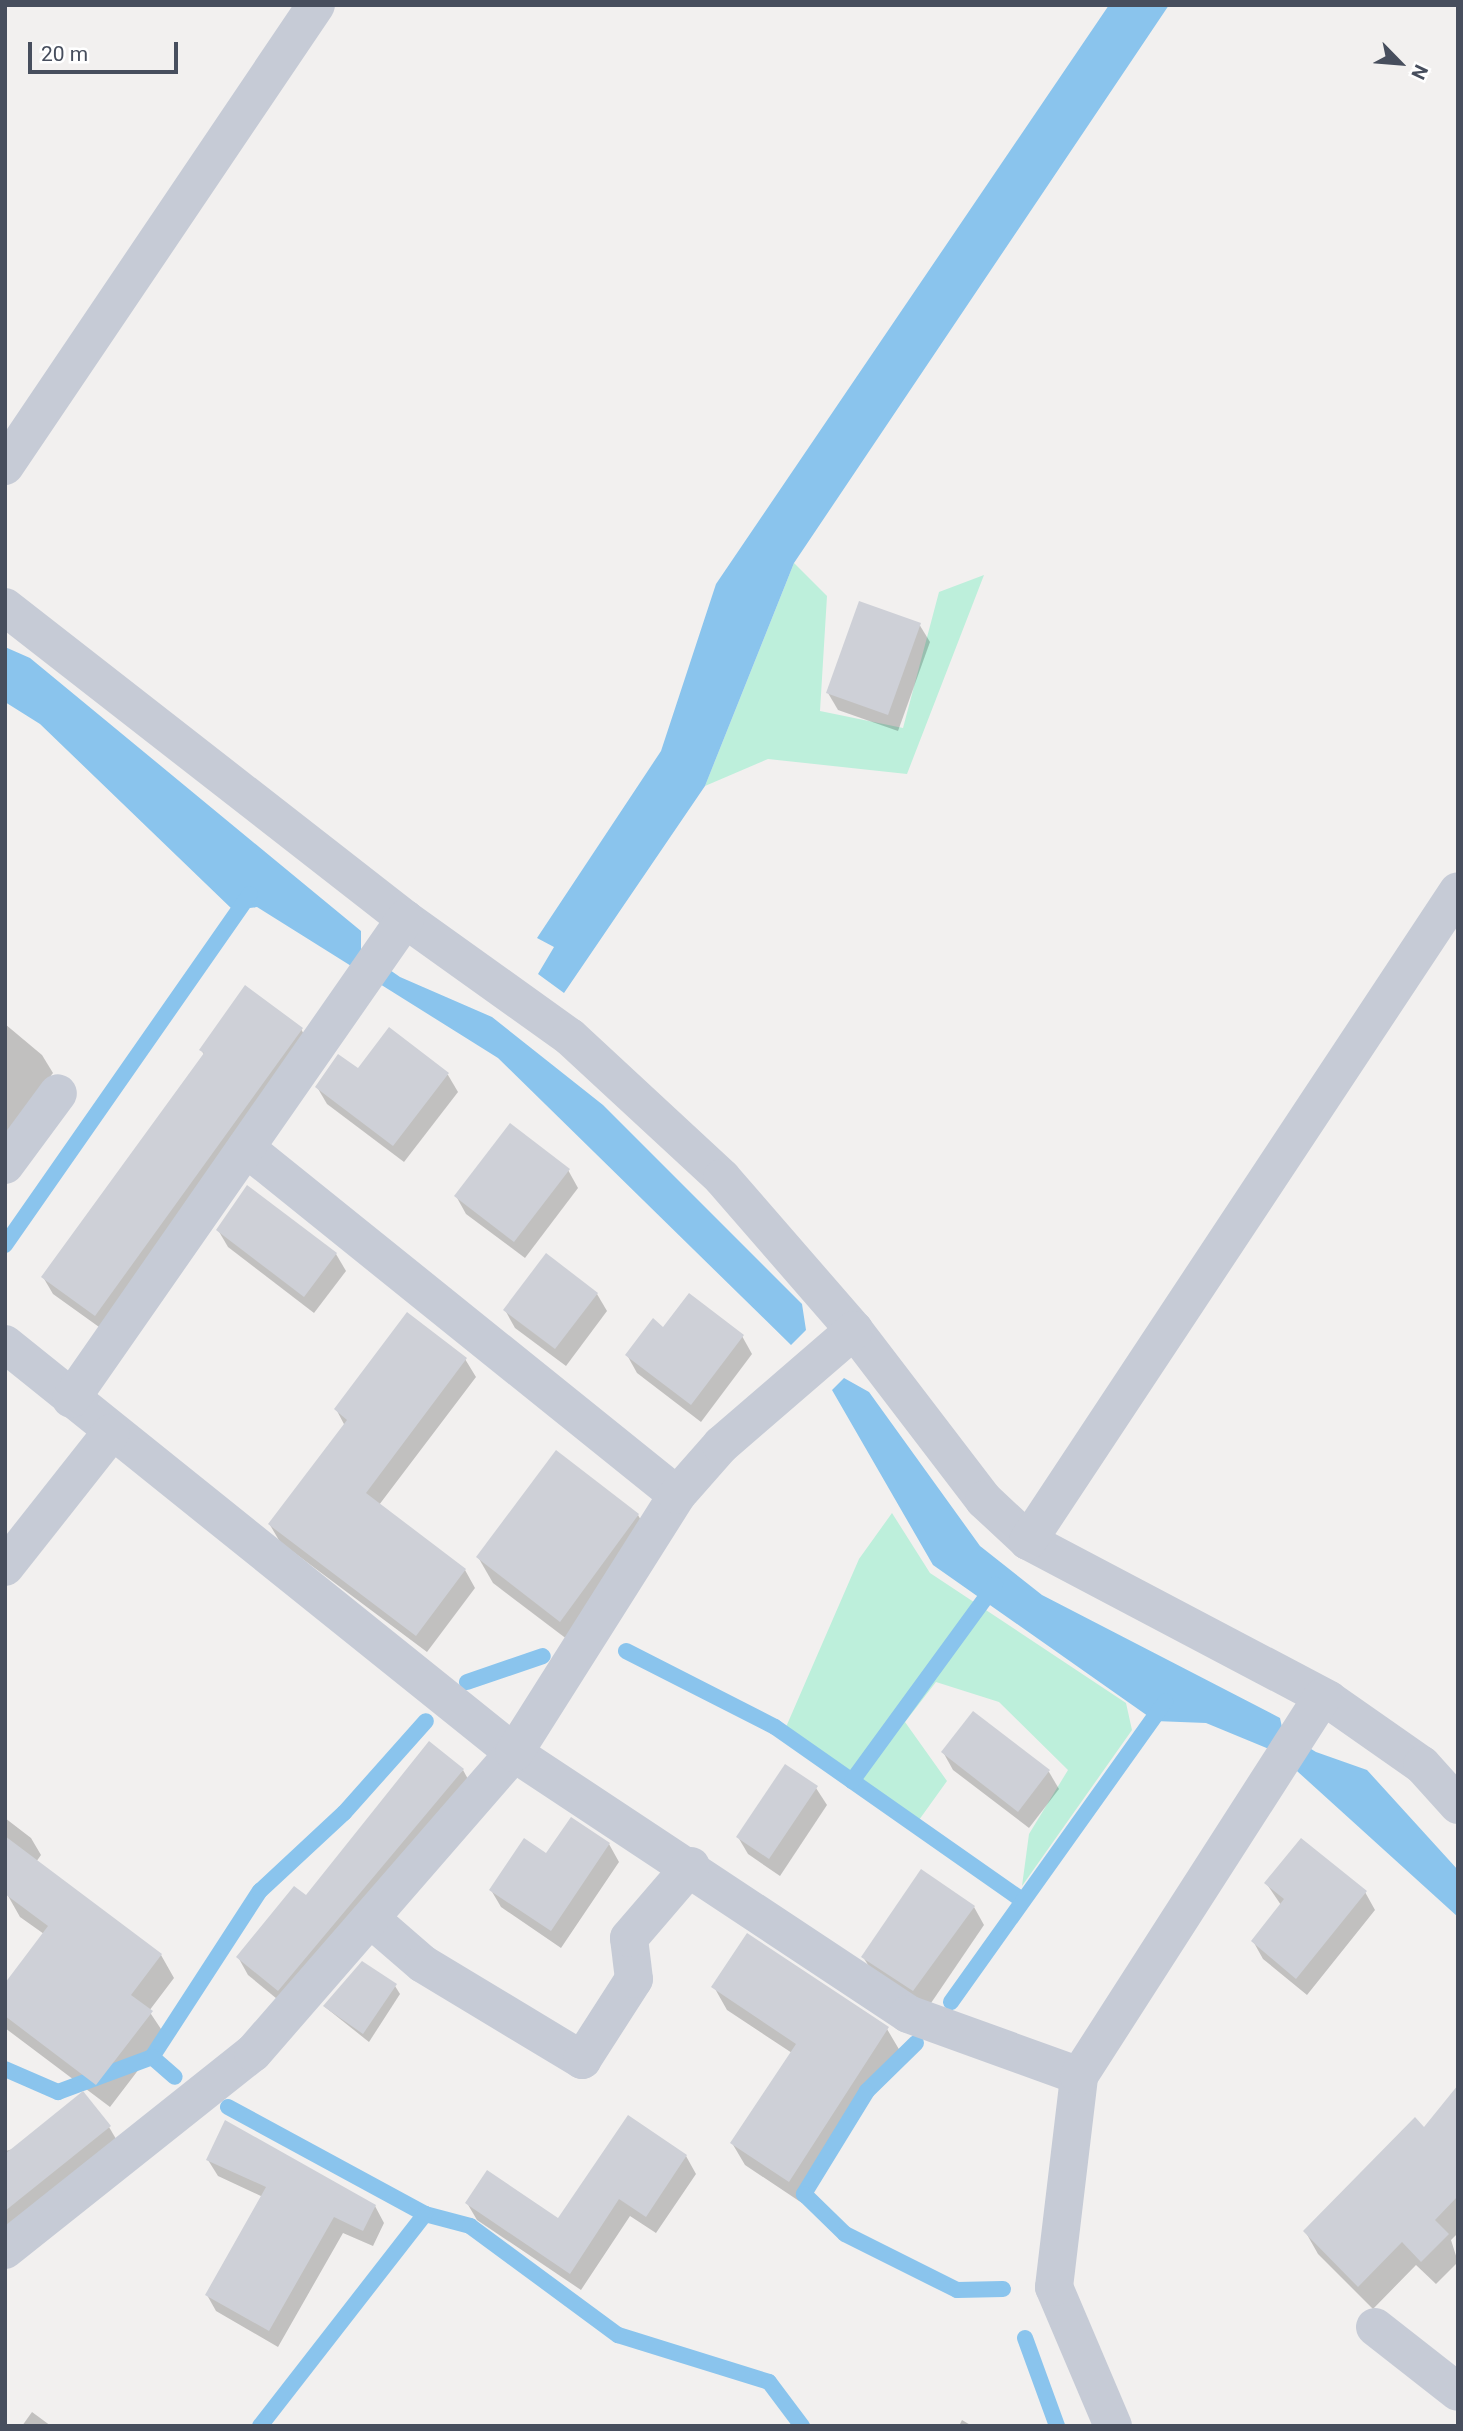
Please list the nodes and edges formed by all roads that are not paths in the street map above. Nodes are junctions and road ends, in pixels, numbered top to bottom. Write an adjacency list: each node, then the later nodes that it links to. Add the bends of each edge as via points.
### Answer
1 (316, 5): 2 (street)
2 (5, 466)
3 (5, 607): 5 (street)
4 (1458, 891): 14 (street)
5 (405, 919): 7 (street); 9 (street, via 570,1037 722,1178)
6 (58, 1093): 8 (street)
7 (246, 1149): 11 (street); 13 (street)
8 (5, 1165)
9 (855, 1330): 13 (street, via 721,1446); 14 (street, via 984,1500)
10 (5, 1344): 11 (street)
11 (71, 1399): 12 (street)
12 (111, 1433): 15 (street); 17 (street)
13 (677, 1495): 17 (street)
14 (1028, 1541): 16 (street)
15 (5, 1567)
16 (1322, 1697): 18 (street, via 1422,1765); 21 (street)
17 (514, 1753): 19 (street); 20 (street)
18 (1458, 1805)
19 (691, 1866): 20 (street, via 629,1938 634,1979 582,2060 423,1964); 21 (street, via 908,2014)
20 (372, 1920): 22 (street, via 253,2053)
21 (1079, 2076): 25 (street, via 1054,2287)
22 (5, 2250)
23 (1374, 2327): 24 (street)
24 (1458, 2392)
25 (1113, 2426)

